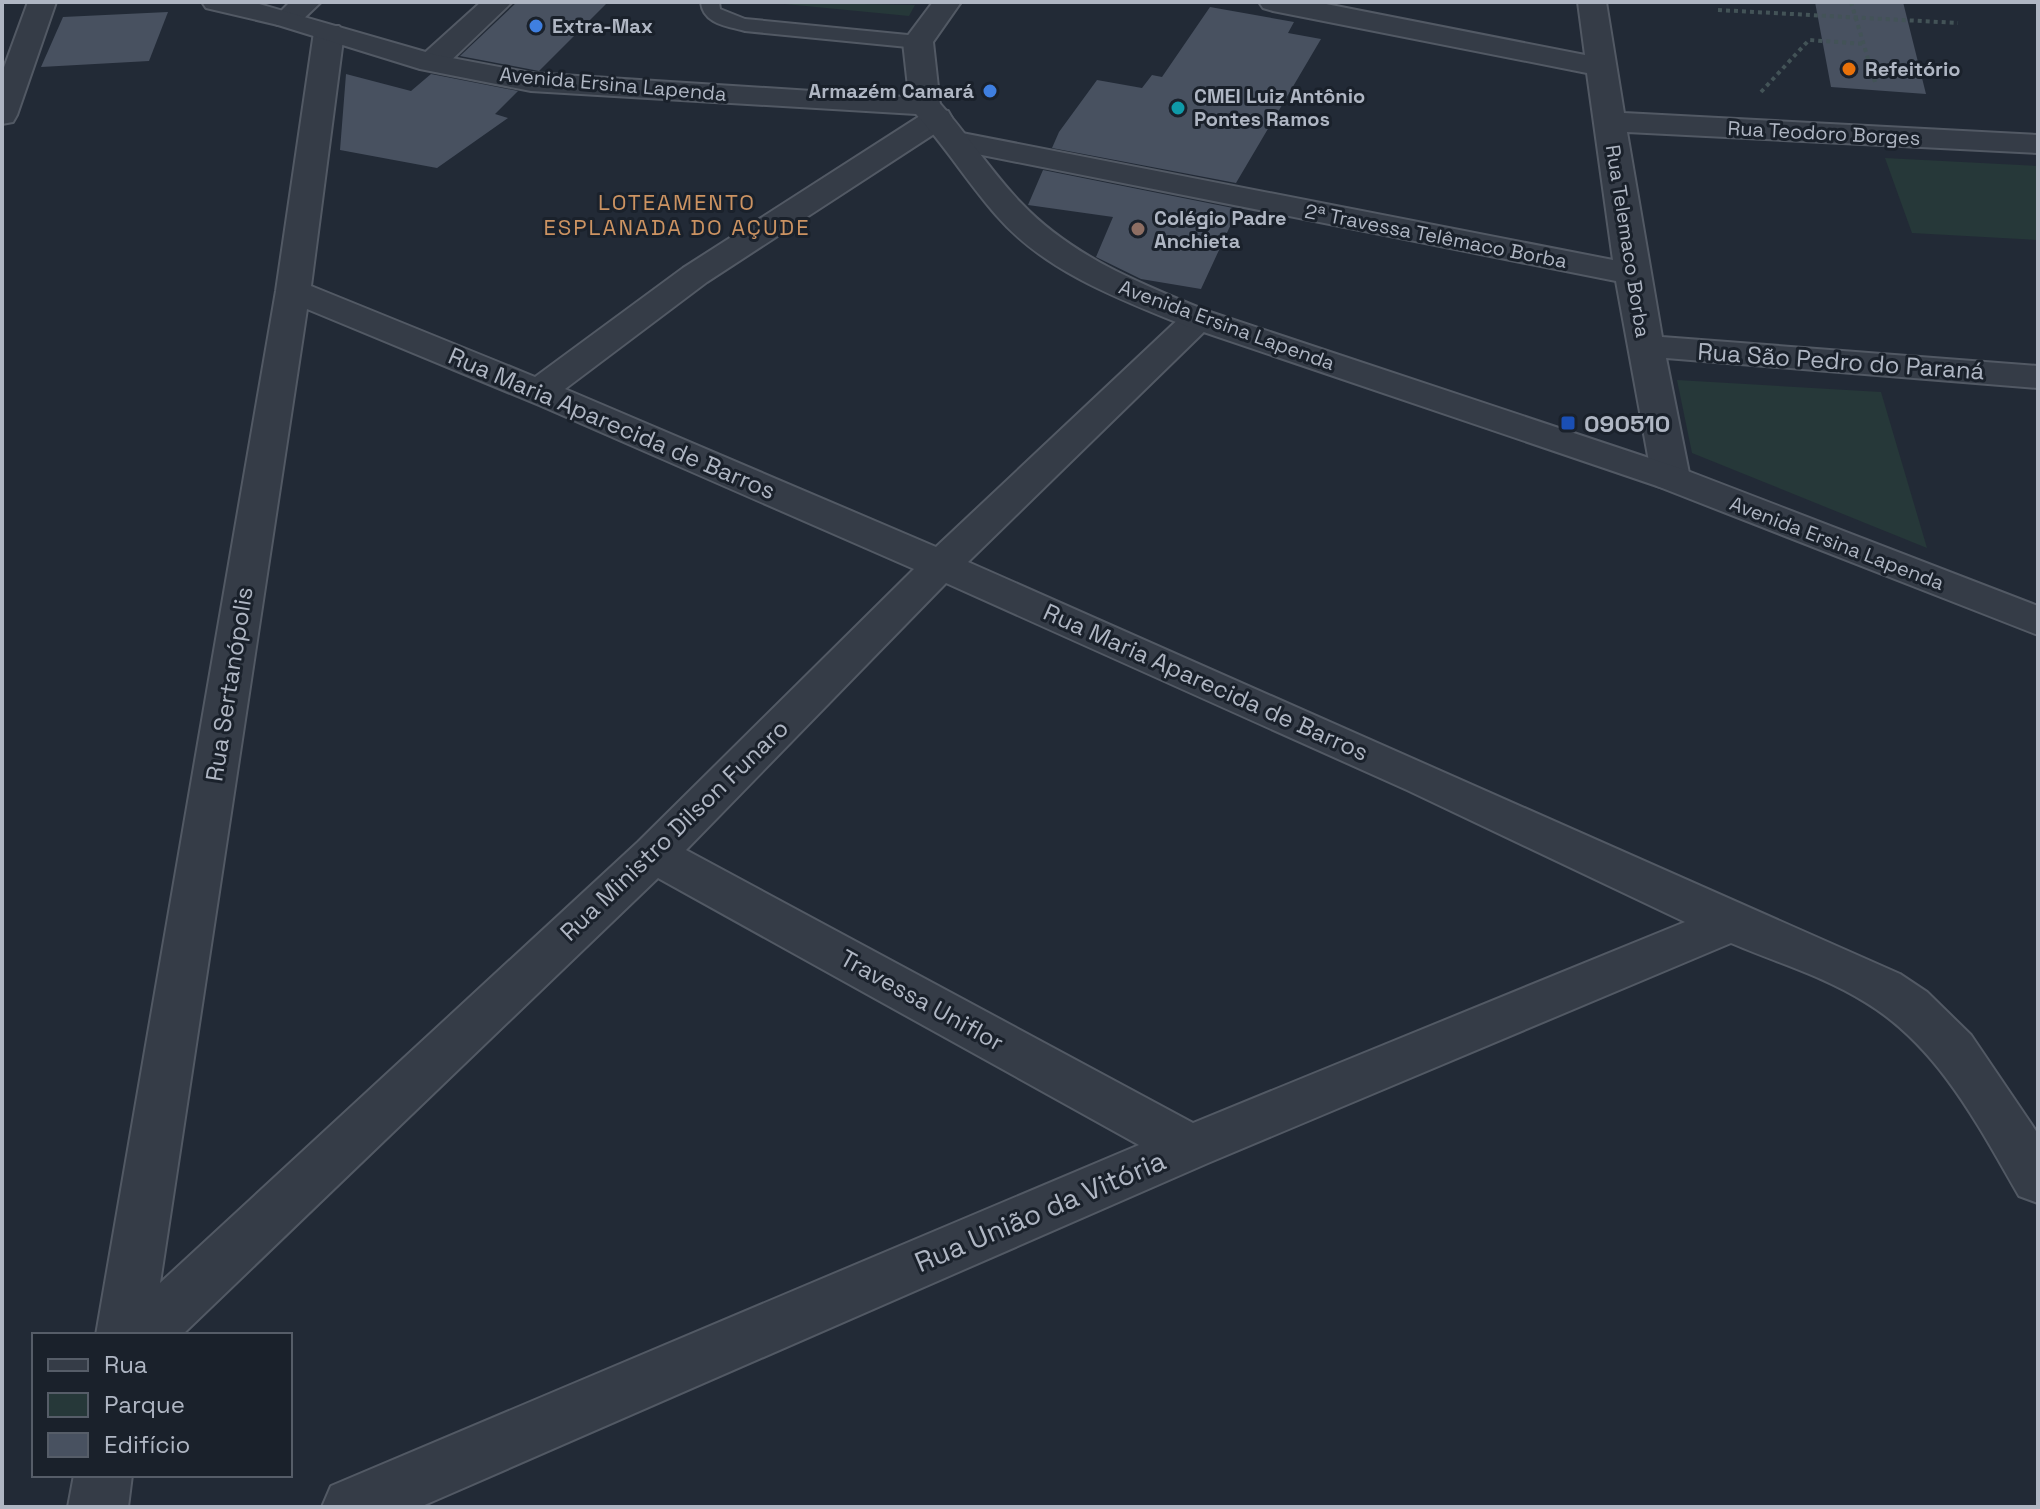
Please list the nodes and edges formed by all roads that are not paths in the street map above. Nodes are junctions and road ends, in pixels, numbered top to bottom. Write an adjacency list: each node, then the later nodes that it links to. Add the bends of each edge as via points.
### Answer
1 (42, 2): 12 (street)
2 (216, 2): 8 (street, Avenida Ersina Lapenda)
3 (498, 2): 10 (street)
4 (710, 2): 9 (lane, via 711,11 724,20 745,25)
5 (947, 2): 9 (street)
6 (1273, 2): 11 (street)
7 (1592, 2): 11 (street, Rua Telemaco Borba)
8 (308, 18): 10 (street, Avenida Ersina Lapenda); 17 (street, Rua Sertanópolis)
9 (918, 42): 13 (street)
10 (431, 63): 13 (street, Avenida Ersina Lapenda, via 531,82)
11 (1602, 67): 14 (street, Rua Telemaco Borba)
12 (2, 115)
13 (939, 121): 16 (street, 2ª Travessa Telêmaco Borba); 18 (street, Avenida Ersina Lapenda, via 1009,210 1056,250 1121,288); 21 (street, via 695,275)
14 (1611, 122): 15 (street, Rua Teodoro Borges); 16 (street, Rua Telemaco Borba)
15 (2038, 144)
16 (1632, 274): 19 (street, Rua Telemaco Borba)
17 (293, 291): 21 (street, Rua Maria Aparecida de Barros); 29 (street, Rua Sertanópolis)
18 (1198, 319): 22 (street, Avenida Ersina Lapenda); 23 (street, Rua Ministro Dilson Funaro)
19 (1644, 346): 20 (street, Rua São Pedro do Paraná); 22 (street, Rua Telemaco Borba)
20 (2038, 377)
21 (541, 390): 23 (street, Rua Maria Aparecida de Barros)
22 (1671, 478): 24 (street, Avenida Ersina Lapenda)
23 (941, 565): 25 (street, Rua Ministro Dilson Funaro); 26 (street, Rua Maria Aparecida de Barros, via 1537,829)
24 (2038, 621)
25 (654, 854): 27 (street, Travessa Uniflor); 30 (street, Rua Ministro Dilson Funaro)
26 (1731, 923): 27 (street, Rua União da Vitória); 28 (street, Rua Maria Aparecida de Barros, via 1883,988 1928,1022 1963,1059)
27 (1190, 1147): 33 (street, Rua União da Vitória)
28 (2038, 1180)
29 (124, 1333)
30 (145, 1333)
31 (103, 1477): 32 (street)
32 (98, 1507)
33 (352, 1507)

